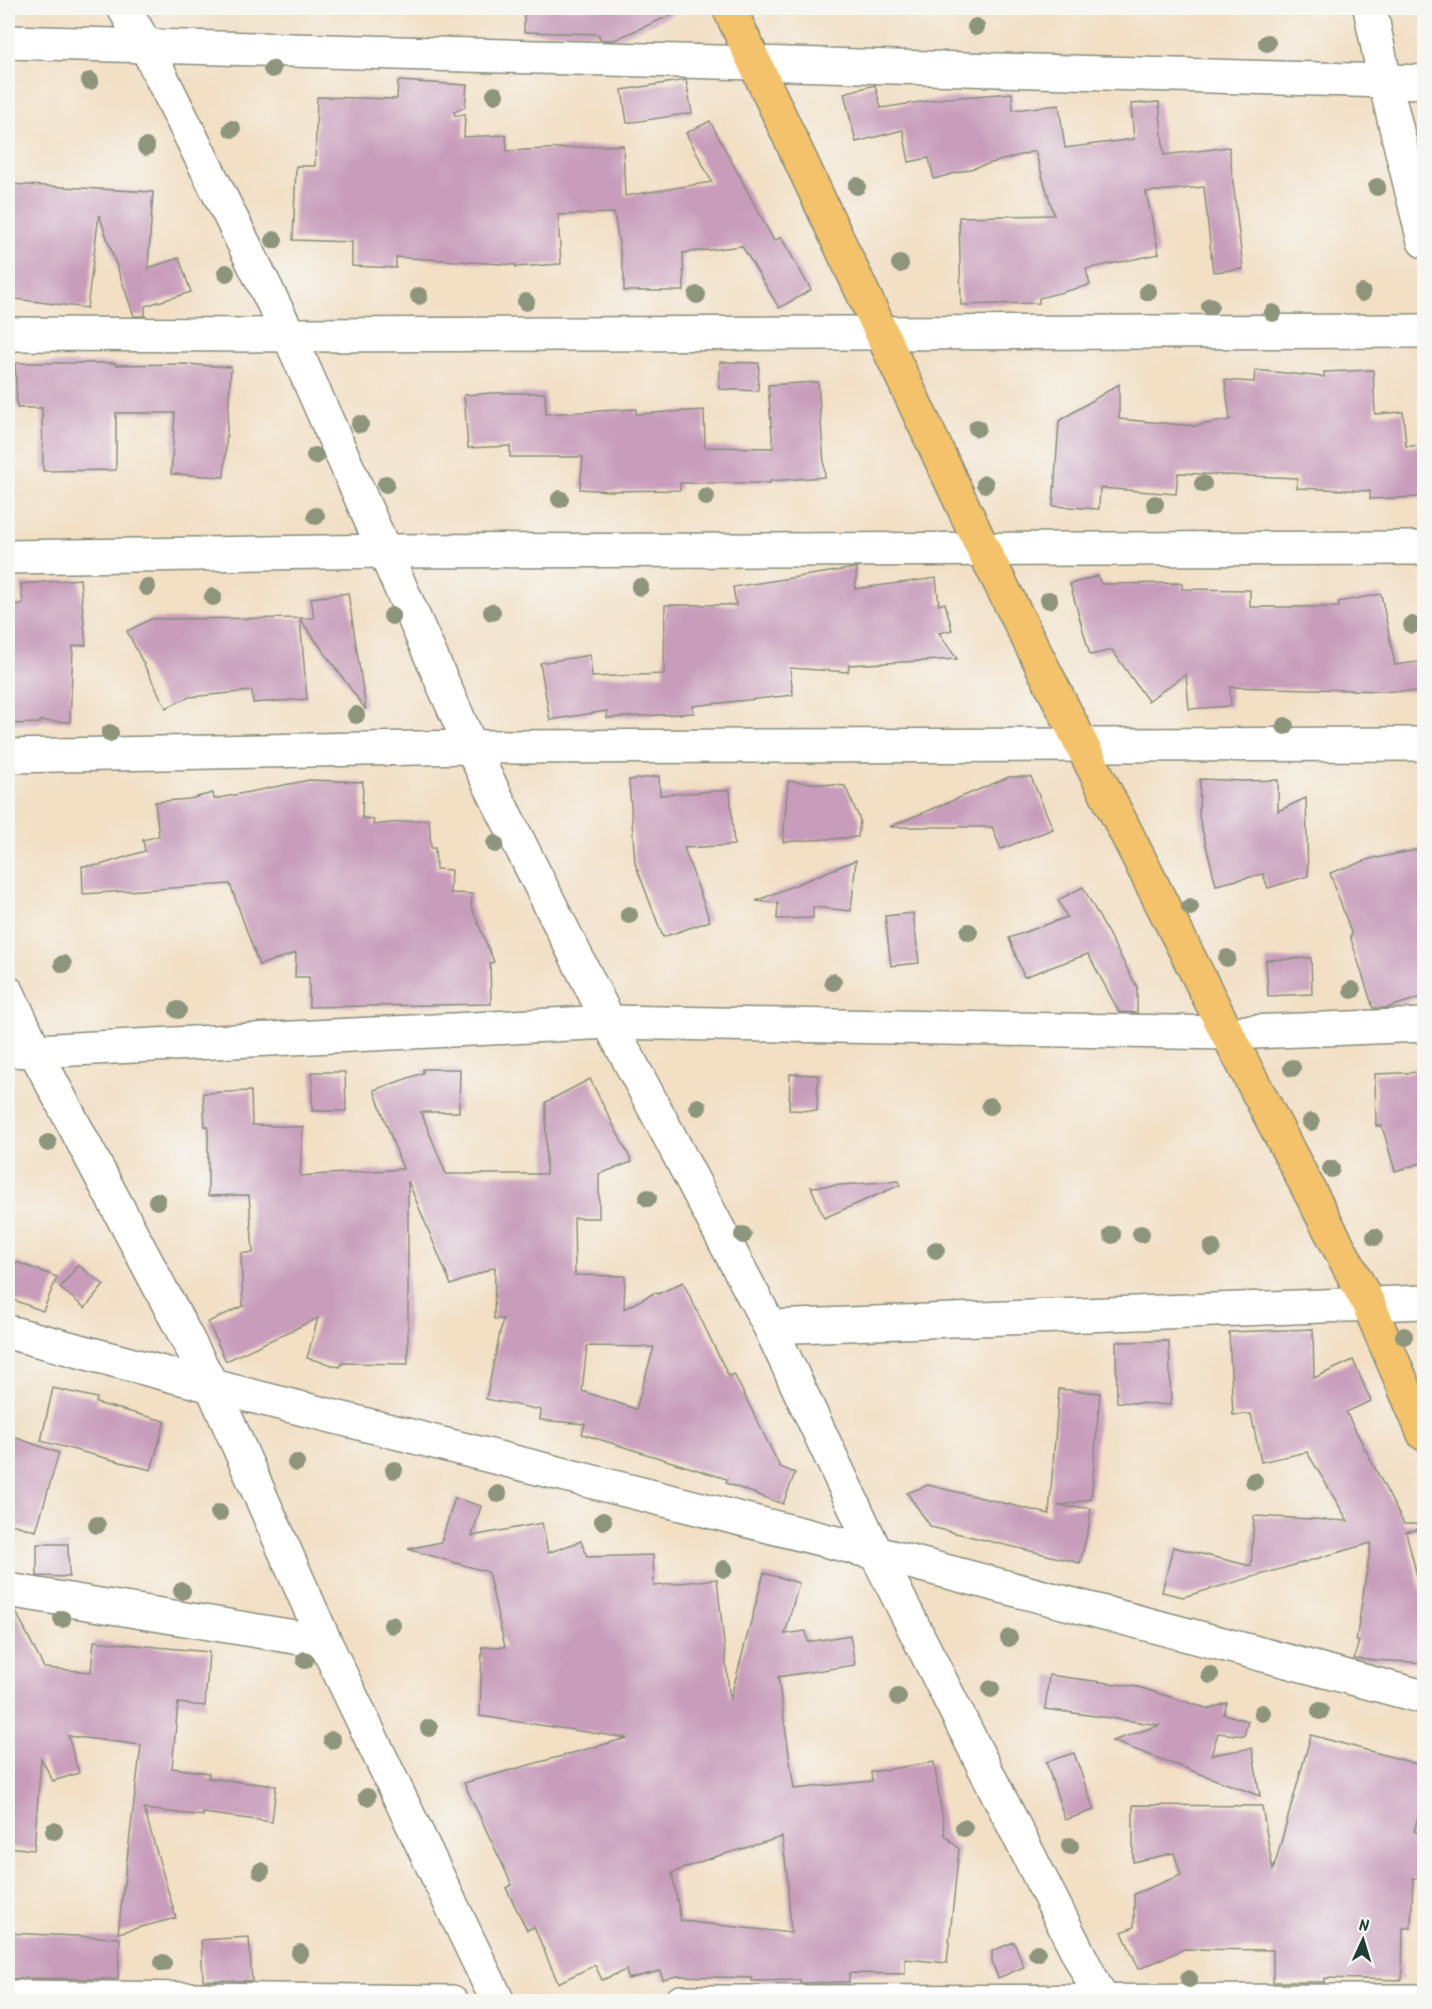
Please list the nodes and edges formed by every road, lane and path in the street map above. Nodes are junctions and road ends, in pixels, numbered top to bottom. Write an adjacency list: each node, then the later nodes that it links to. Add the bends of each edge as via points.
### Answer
1 (124, 8): 5 (street)
2 (729, 8): 6 (highway)
3 (1370, 8): 7 (street)
4 (8, 42): 5 (street)
5 (146, 46): 6 (street); 13 (street)
6 (757, 64): 7 (street); 11 (highway)
7 (1385, 81): 8 (street); 9 (street)
8 (1425, 82)
9 (1425, 241)
10 (1425, 331): 11 (street)
11 (881, 333): 13 (street); 15 (highway)
12 (8, 334): 13 (street)
13 (289, 335): 16 (street)
14 (1425, 548): 15 (street)
15 (983, 549): 16 (street); 19 (highway)
16 (385, 550): 17 (street); 20 (street)
17 (8, 557)
18 (1425, 744): 19 (street)
19 (1082, 745): 20 (street); 25 (highway)
20 (471, 747): 21 (street); 23 (street)
21 (8, 756)
22 (8, 993): 26 (street)
23 (609, 1022): 25 (street); 26 (street); 29 (street)
24 (1425, 1025): 25 (street)
25 (1227, 1033): 28 (highway)
26 (21, 1051): 31 (street)
27 (1425, 1302): 28 (street)
28 (1370, 1305): 29 (street); 32 (highway)
29 (770, 1327): 33 (street)
30 (8, 1332): 31 (street)
31 (212, 1386): 33 (street); 35 (street)
32 (1425, 1434)
33 (876, 1553): 36 (street); 41 (street)
34 (8, 1590): 35 (street)
35 (325, 1642): 39 (street)
36 (1425, 1696)
37 (8, 1997): 38 (street)
38 (452, 2001)
39 (498, 2001)
40 (681, 2001): 41 (street)
41 (1102, 2001): 42 (street)
42 (1425, 2001)

